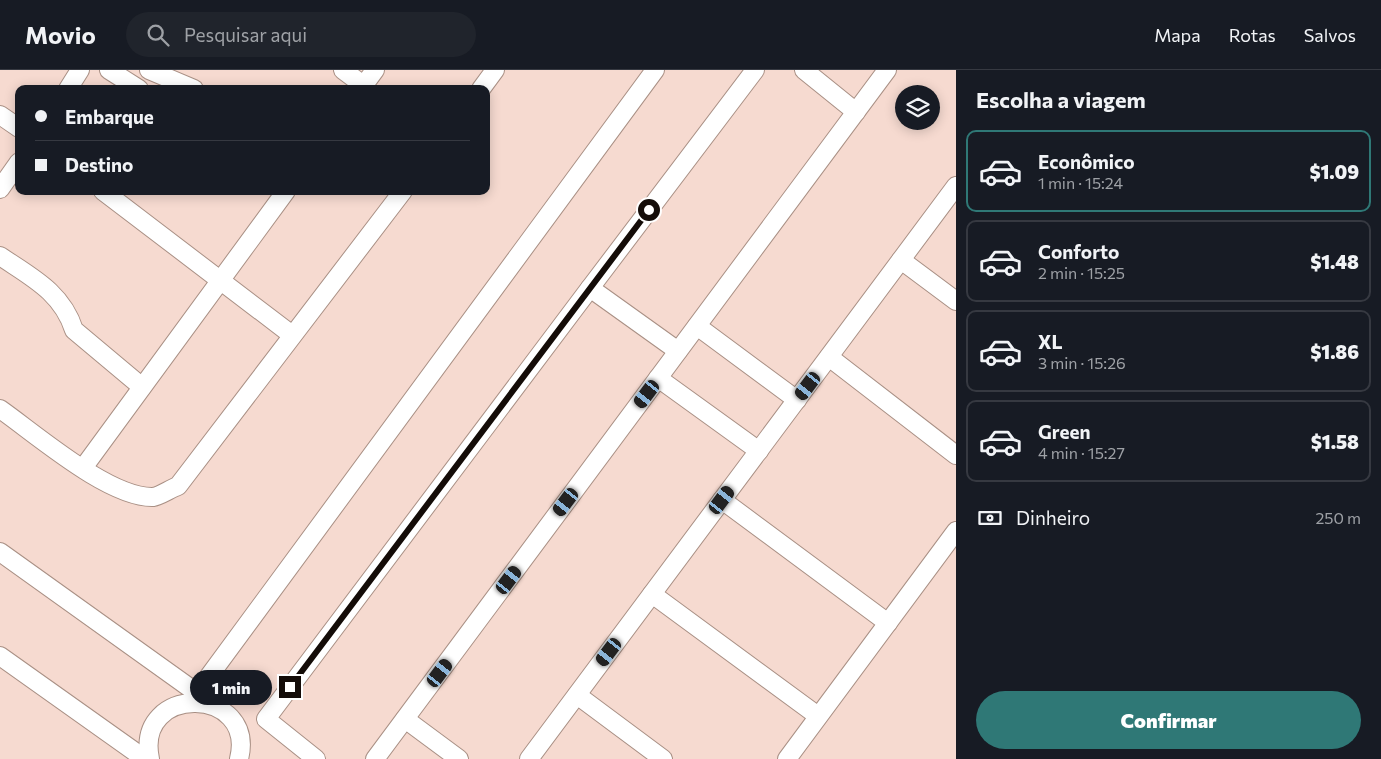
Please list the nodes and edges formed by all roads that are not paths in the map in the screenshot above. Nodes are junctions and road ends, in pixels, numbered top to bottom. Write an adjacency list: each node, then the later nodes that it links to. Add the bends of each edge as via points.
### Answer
1 (80, 70): 11 (street)
2 (110, 70): 12 (street)
3 (149, 70): 13 (street)
4 (343, 70): 14 (street)
5 (374, 70): 15 (street)
6 (495, 70): 16 (street)
7 (655, 70): 49 (street)
8 (755, 70): 29 (street)
9 (804, 70): 17 (street)
10 (887, 70): 17 (street)
11 (71, 85)
12 (133, 85)
13 (185, 85)
14 (360, 85)
15 (363, 85)
16 (484, 85)
17 (856, 112): 31 (street)
18 (0, 115): 19 (street)
19 (15, 125)
20 (15, 168): 22 (street)
21 (956, 186): 27 (street)
22 (0, 189)
23 (108, 195): 28 (street)
24 (280, 195): 28 (street)
25 (400, 195): 32 (street)
26 (0, 256): 36 (street, via 54,294 74,330)
27 (901, 260): 30 (street); 34 (street)
28 (220, 282): 32 (street); 36 (street)
29 (590, 288): 33 (street); 56 (street, via 266,719)
30 (956, 301)
31 (698, 326): 33 (street); 37 (street)
32 (292, 336): 41 (street, via 178,486 154,497 127,494)
33 (678, 351): 35 (street)
34 (829, 357): 37 (street); 40 (street)
35 (658, 378): 39 (street); 51 (street)
36 (142, 387): 41 (street)
37 (797, 400): 39 (street)
38 (0, 409): 41 (street)
39 (758, 451): 42 (street)
40 (956, 456)
41 (83, 468)
42 (722, 500): 45 (street); 46 (street)
43 (956, 531): 46 (street)
44 (0, 552): 49 (street)
45 (652, 594): 48 (street); 50 (street)
46 (888, 623): 50 (street)
47 (0, 656): 52 (street)
48 (577, 695): 59 (street); 60 (street)
49 (193, 698): 54 (street, via 171,709 156,724 149,743); 55 (street, via 228,716 241,743)
50 (818, 716): 61 (street)
51 (405, 719): 57 (street); 58 (street)
52 (127, 754): 53 (street)
53 (145, 759)
54 (150, 759)
55 (240, 759)
56 (316, 759)
57 (375, 759)
58 (459, 759)
59 (529, 759)
60 (663, 759)
61 (787, 759)

